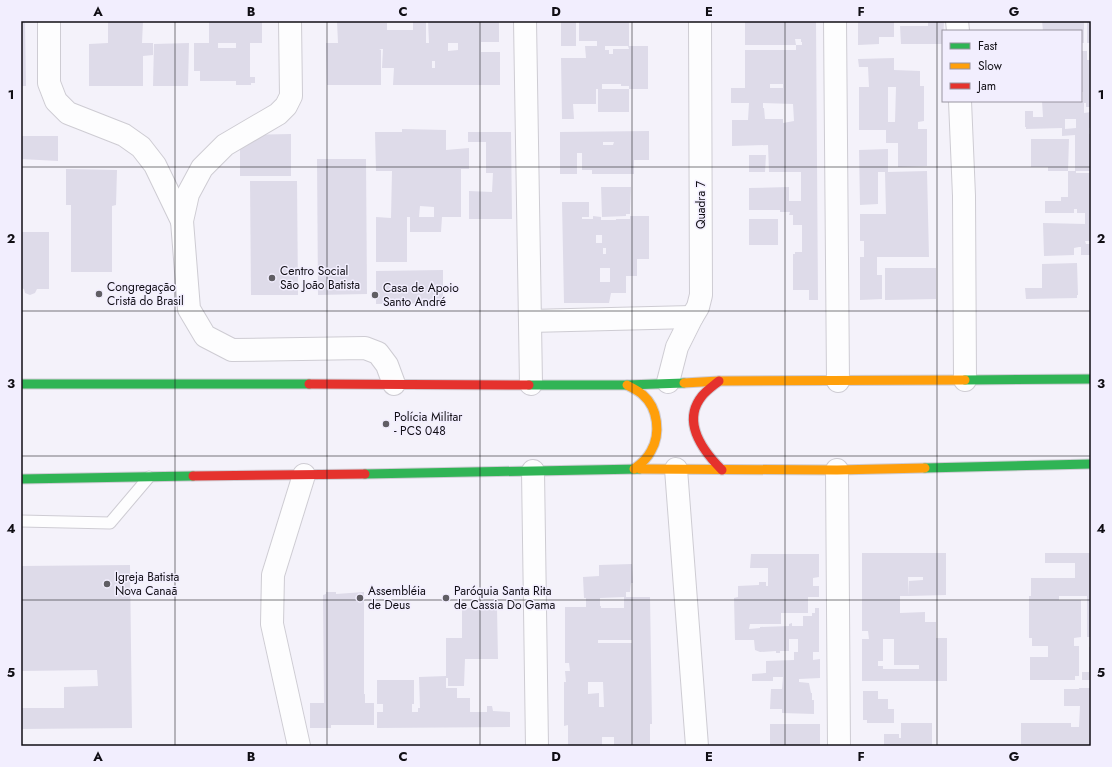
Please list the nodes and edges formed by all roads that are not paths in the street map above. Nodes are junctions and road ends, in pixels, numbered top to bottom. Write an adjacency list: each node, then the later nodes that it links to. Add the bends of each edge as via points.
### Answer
1 (49, 21): 7 (street, via 49,83 56,101 68,113 124,135 140,146 155,165)
2 (290, 21): 7 (street, via 291,96 286,106 278,114 225,145 202,168 188,194)
3 (525, 21): 9 (street)
4 (700, 21): 8 (street, Quadra 7, via 701,295)
5 (835, 21): 13 (street)
6 (960, 102): 11 (street, via 964,196)
7 (182, 221): 16 (street, via 189,309 205,336 232,350 365,348 378,353 387,365)
8 (692, 316): 9 (street); 14 (street, Quadra 7, via 677,347)
9 (530, 321): 17 (street)
10 (1091, 379): 11 (main road)
11 (965, 380): 13 (main road)
12 (719, 381): 13 (main road); 14 (main road); 22 (main road, via 702,396 693,416 699,441)
13 (838, 381)
14 (668, 382): 18 (main road)
15 (21, 384): 16 (main road)
16 (394, 384): 17 (main road)
17 (532, 384): 18 (main road)
18 (627, 385): 20 (main road, via 644,396 652,406 656,421 657,436 654,447)
19 (1091, 464): 23 (main road)
20 (634, 469): 21 (main road); 24 (main road)
21 (676, 469): 22 (main road); 31 (street)
22 (722, 470): 23 (main road)
23 (837, 470): 32 (street)
24 (533, 471): 25 (main road); 30 (street)
25 (304, 475): 26 (main road); 29 (street, via 273,575 272,617)
26 (150, 477): 27 (main road); 28 (lane, via 110,523)
27 (21, 479)
28 (21, 522)
29 (299, 746)
30 (537, 746)
31 (697, 746)
32 (839, 746)

